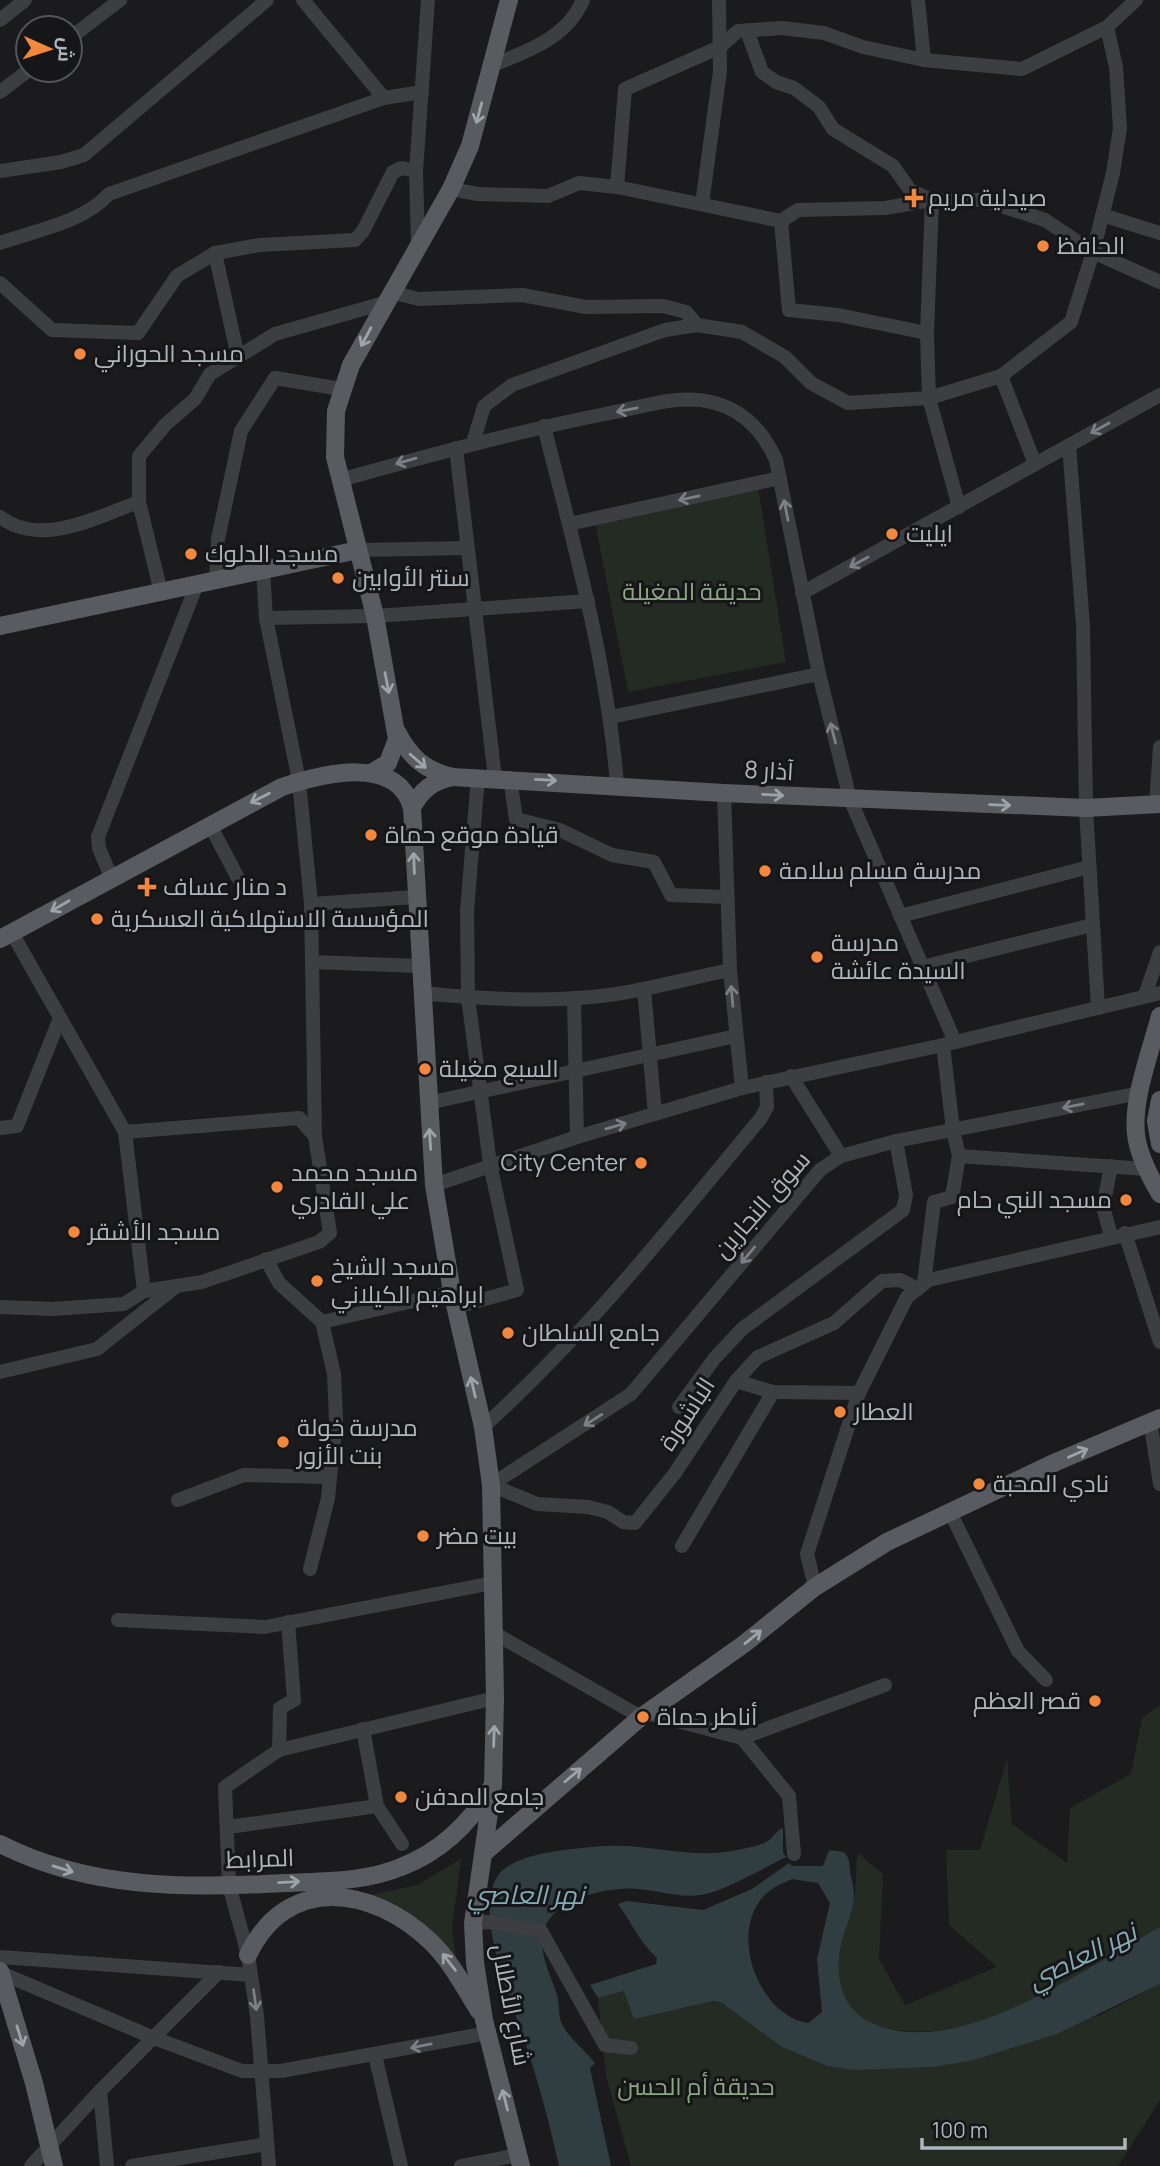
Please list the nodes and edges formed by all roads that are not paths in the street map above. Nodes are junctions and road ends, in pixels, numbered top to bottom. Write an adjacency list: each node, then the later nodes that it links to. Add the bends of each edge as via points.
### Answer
1 (120, 0): 12 (street)
2 (268, 0): 22 (street, via 84,155)
3 (303, 0): 21 (street)
4 (428, 0): 20 (street)
5 (509, 0): 17 (main road)
6 (583, 0): 17 (street, via 558,33)
7 (719, 0): 15 (street)
8 (918, 0): 16 (street)
9 (1136, 0): 13 (street)
10 (22, 1): 11 (street)
11 (0, 20)
12 (84, 27)
13 (1107, 27): 16 (street, via 1022,69); 28 (street, via 1116,67 1119,128)
14 (747, 31): 15 (street, via 738,31); 16 (street, via 782,28 824,33); 26 (street, via 762,72 794,88 819,107 833,130 893,166 910,190)
15 (720, 47): 24 (street, via 625,89); 27 (street)
16 (924, 60)
17 (492, 65): 25 (main road, one-way to 25, via 470,146)
18 (14, 81): 19 (street)
19 (0, 92)
20 (422, 92): 21 (street); 23 (street)
21 (384, 98): 31 (street, via 109,194 82,215)
22 (0, 171)
23 (416, 171): 32 (street); 34 (street, via 402,168 393,172 355,240 260,245)
24 (617, 187): 25 (street, via 579,183 548,195); 27 (street)
25 (451, 189): 32 (main road)
26 (932, 200): 29 (street, via 885,208 799,210); 33 (street, via 983,200 1033,216); 39 (street)
27 (702, 205): 29 (street)
28 (1102, 215): 30 (street); 33 (street)
29 (781, 221): 39 (street, via 789,310)
30 (1160, 233)
31 (0, 243)
32 (418, 246): 37 (main road)
33 (1093, 252): 35 (street); 41 (street, via 1071,322)
34 (215, 253): 36 (street, via 177,276 138,333 52,330); 40 (street)
35 (1160, 282)
36 (0, 283)
37 (387, 298): 38 (street, via 522,295 586,307 663,306 685,312); 40 (street, via 275,334); 42 (main road, one-way to 42)
38 (696, 325): 44 (street, via 742,332 785,357 811,383 848,403); 46 (street, via 664,330 512,385 484,406)
39 (927, 333): 44 (street)
40 (238, 357): 52 (street, via 210,374 195,399 139,456)
41 (1001, 376): 44 (street); 49 (street)
42 (341, 389): 51 (main road, via 334,434); 59 (street, via 275,378 242,431 218,539)
43 (1160, 395): 47 (street, one-way to 47)
44 (929, 398): 53 (street)
45 (544, 426): 46 (street); 50 (street, one-way to 45, via 761,433 738,413 710,401 666,402); 55 (street)
46 (473, 443): 48 (street)
47 (1069, 445): 49 (street); 81 (street, via 1083,625)
48 (456, 447): 51 (street, one-way to 51); 56 (street)
49 (1035, 464): 53 (street)
50 (780, 478): 55 (street, one-way to 55); 62 (street, one-way to 50)
51 (340, 480): 57 (main road)
52 (139, 502): 54 (street, via 60,531 13,527); 61 (street)
53 (959, 507): 62 (street, one-way to 62)
54 (0, 517)
55 (569, 524): 63 (street)
56 (467, 548): 57 (street); 64 (street)
57 (358, 550): 58 (main road); 65 (main road)
58 (262, 570): 59 (main road); 66 (street)
59 (216, 580): 60 (main road)
60 (197, 584): 61 (main road); 84 (street, via 98,838)
61 (160, 592): 67 (main road)
62 (802, 593): 68 (street)
63 (588, 601): 64 (street); 69 (street)
64 (474, 609): 65 (street); 74 (street)
65 (375, 616): 66 (street); 70 (main road, one-way to 70)
66 (266, 618): 75 (street)
67 (0, 626)
68 (819, 674): 69 (street); 78 (street, one-way to 68)
69 (611, 717): 76 (street)
70 (396, 730): 72 (main road, via 393,756); 73 (main road, 8 آذار, one-way to 73, via 414,759)
71 (1160, 747): 79 (street)
72 (373, 772): 75 (main road); 80 (main road, via 402,786)
73 (453, 777): 74 (main road, 8 آذار); 80 (main road, via 432,784)
74 (494, 778): 76 (main road, 8 آذار, one-way to 76); 87 (street, via 516,819 560,830 612,855 654,862 671,895); 101 (street, via 467,911)
75 (299, 782): 82 (main road, one-way to 82); 88 (street)
76 (617, 784): 77 (main road, 8 آذار)
77 (724, 793): 78 (main road, 8 آذار, one-way to 78); 87 (street)
78 (850, 799): 81 (main road, 8 آذار, one-way to 81); 89 (street)
79 (1158, 804): 81 (main road, 8 آذار)
80 (412, 808): 86 (main road, شارع الأطلال, one-way to 80)
81 (1086, 808): 83 (street)
82 (210, 825): 84 (main road); 85 (street)
83 (1089, 867): 89 (street); 90 (street)
84 (111, 877): 91 (main road, one-way to 91)
85 (238, 878)
86 (416, 897): 88 (street); 94 (main road, شارع الأطلال)
87 (726, 897): 96 (street)
88 (311, 904): 93 (street)
89 (900, 916): 95 (street)
90 (1092, 925): 95 (street); 103 (street)
91 (6, 936): 105 (street)
92 (1160, 952): 100 (street)
93 (312, 962): 94 (street); 121 (street)
94 (420, 966): 98 (main road, شارع الأطلال)
95 (922, 967): 107 (street)
96 (730, 970): 97 (street); 106 (street, one-way to 96)
97 (643, 989): 102 (street); 108 (street)
98 (421, 993): 101 (street); 116 (main road, شارع الأطلال)
99 (1160, 993): 100 (street)
100 (1144, 995): 103 (street)
101 (468, 998): 102 (street); 113 (street)
102 (574, 998): 109 (street)
103 (1098, 1008): 107 (street)
104 (1160, 1016): 114 (main road)
105 (60, 1018): 118 (street, via 17,1126); 120 (street)
106 (736, 1036): 108 (street); 112 (street)
107 (949, 1044): 110 (street); 119 (street)
108 (648, 1055): 109 (street); 117 (street)
109 (575, 1071): 113 (street); 122 (street)
110 (791, 1076): 111 (street); 125 (street)
111 (766, 1082): 112 (street); 148 (street, via 767,1107 761,1118 622,1285)
112 (742, 1088): 117 (street)
113 (481, 1091): 116 (street); 127 (street)
114 (1140, 1093): 119 (street, سوق النجارين, one-way to 119); 129 (main road, via 1135,1133)
115 (1160, 1100): 124 (main road, via 1156,1121)
116 (428, 1103): 130 (main road, شارع الأطلال, one-way to 116)
117 (654, 1114): 122 (street, one-way to 117)
118 (0, 1128)
119 (953, 1130): 123 (street, سوق النجارين); 126 (street)
120 (125, 1132): 121 (street, via 299,1118); 137 (street)
121 (315, 1136): 134 (street, via 330,1233 319,1242)
122 (577, 1137): 127 (street)
123 (896, 1141): 125 (street, سوق النجارين); 146 (street, via 906,1195 903,1210 742,1329 713,1359)
124 (1160, 1144)
125 (841, 1156): 151 (street, سوق النجارين, one-way to 151, via 820,1170 631,1394)
126 (959, 1156): 128 (street); 136 (street, via 952,1197 934,1202)
127 (490, 1164): 130 (street); 138 (street, via 517,1290)
128 (1111, 1167): 129 (street); 133 (street, via 1102,1208)
129 (1146, 1169): 131 (main road)
130 (434, 1185): 138 (main road, شارع الأطلال)
131 (1160, 1194)
132 (1160, 1227): 133 (street)
133 (1118, 1235): 136 (street, via 929,1280); 141 (street)
134 (266, 1259): 135 (street); 140 (street, via 279,1283)
135 (177, 1286): 137 (street); 142 (street, via 97,1349)
136 (921, 1286): 143 (street, الباشورة, via 882,1281 834,1323 758,1357); 145 (street, via 907,1297)
137 (144, 1291): 139 (street, via 124,1304)
138 (454, 1300): 140 (street); 148 (main road, شارع الأطلال, one-way to 138)
139 (0, 1307)
140 (322, 1322): 149 (street, via 334,1374 336,1419)
141 (1160, 1342)
142 (0, 1372)
143 (736, 1381): 144 (street); 151 (street, الباشورة, via 675,1473 635,1523 587,1507 537,1503)
144 (772, 1392): 145 (street); 154 (street)
145 (859, 1393): 157 (street, via 807,1555)
146 (680, 1407)
147 (1155, 1419): 150 (street); 153 (main road, one-way to 147)
148 (483, 1427): 151 (main road, شارع الأطلال)
149 (330, 1477): 152 (street, via 244,1475); 155 (street)
150 (1160, 1484)
151 (491, 1485): 156 (main road, شارع الأطلال)
152 (178, 1500)
153 (951, 1514): 157 (main road, via 887,1542); 161 (street, via 1018,1651)
154 (682, 1546)
155 (310, 1569)
156 (493, 1583): 159 (street); 160 (main road, شارع الأطلال)
157 (816, 1587): 164 (main road, one-way to 157)
158 (118, 1620): 159 (street, via 265,1627)
159 (288, 1622): 167 (street, via 294,1700 280,1708)
160 (494, 1633): 163 (main road, شارع الأطلال); 164 (street)
161 (1046, 1680)
162 (885, 1685): 166 (street)
163 (495, 1698): 165 (street); 168 (main road, شارع الأطلال, one-way to 163)
164 (644, 1715): 166 (street); 173 (main road, one-way to 164)
165 (363, 1729): 167 (street); 169 (street)
166 (742, 1738): 174 (street, via 789,1796)
167 (279, 1750): 170 (street, via 225,1787)
168 (493, 1785): 173 (main road, شارع الأطلال); 175 (main road, المرابط, one-way to 168, via 362,1878 402,1867 454,1835)
169 (377, 1806): 170 (street); 172 (street)
170 (229, 1827): 175 (street)
171 (0, 1844): 175 (main road, المرابط, one-way to 175, via 97,1878 153,1885)
172 (401, 1844)
173 (485, 1852): 176 (main road, شارع الأطلال)
174 (794, 1854)
175 (229, 1885): 177 (street)
176 (481, 1922): 183 (main road, شارع الأطلال, via 475,1963); 185 (street, via 541,1931 605,2045)
177 (248, 1955): 181 (street); 183 (main road, one-way to 177, via 458,1974 430,1941 396,1916 357,1900 318,1898 283,1909 257,1936)
178 (0, 1957): 180 (street)
179 (0, 1972): 182 (main road); 184 (street)
180 (219, 1972): 181 (street); 184 (street)
181 (251, 1975): 187 (street, one-way to 187)
182 (3, 1995): 190 (main road, one-way to 190)
183 (486, 2027): 186 (street, one-way to 186); 191 (main road, شارع الأطلال, one-way to 183)
184 (154, 2038): 187 (street, via 225,2067); 188 (street)
185 (631, 2048)
186 (375, 2055): 187 (street); 197 (street)
187 (261, 2073): 189 (street)
188 (100, 2091): 190 (street); 194 (street)
189 (267, 2144): 195 (street); 196 (street)
190 (50, 2145): 192 (street); 193 (main road)
191 (520, 2161): 198 (street)
192 (31, 2166)
193 (54, 2166)
194 (107, 2166)
195 (132, 2166)
196 (269, 2166)
197 (401, 2166)
198 (461, 2166)

